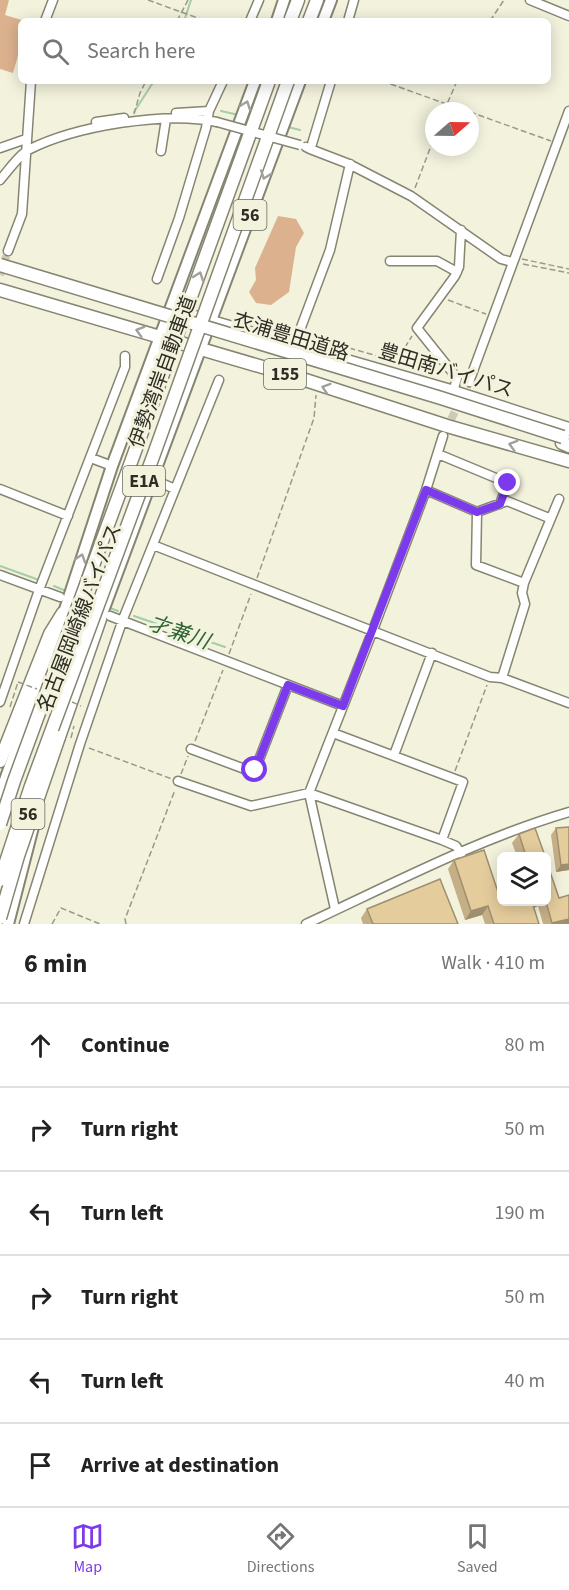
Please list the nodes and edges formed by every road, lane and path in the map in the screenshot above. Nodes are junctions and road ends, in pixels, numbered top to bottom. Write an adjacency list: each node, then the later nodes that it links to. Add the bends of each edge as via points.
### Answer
1 (53, 0): 14 (street)
2 (148, 0): 12 (path)
3 (188, 0): 12 (path)
4 (259, 0): 17 (street)
5 (284, 0): 18 (main road)
6 (298, 0): 19 (highway)
7 (317, 0): 20 (highway)
8 (331, 0): 21 (main road)
9 (354, 0): 22 (street)
10 (504, 0): 23 (path)
11 (530, 0): 13 (street)
12 (182, 12): 15 (path); 16 (path)
13 (569, 16)
14 (46, 18)
15 (179, 18)
16 (198, 18)
17 (250, 18)
18 (278, 18)
19 (291, 18)
20 (310, 18)
21 (324, 18)
22 (349, 18)
23 (492, 18)
24 (31, 84): 42 (street)
25 (144, 84): 39 (path)
26 (222, 84): 38 (street)
27 (254, 84): 61 (main road, 名古屋岡崎線バイパス / 56, one-way to 27)
28 (268, 84): 119 (highway, 伊勢湾岸自動車道 / E1A, one-way to 28, bridge)
29 (287, 84): 122 (highway, 伊勢湾岸自動車道 / E1A, bridge)
30 (299, 84): 63 (main road, 名古屋岡崎線バイパス / 56, one-way to 63)
31 (330, 84): 44 (street)
32 (390, 84): 34 (path)
33 (456, 84): 35 (path)
34 (441, 102)
35 (448, 102)
36 (569, 111): 41 (street)
37 (479, 115): 41 (path)
38 (208, 116): 39 (street); 40 (street); 44 (street, bridge, via 217,122); 58 (street)
39 (133, 117): 42 (street, via 97,122)
40 (166, 119): 42 (street, via 95,127); 45 (street)
41 (557, 143): 54 (street)
42 (27, 145): 43 (street); 48 (street); 49 (street); 52 (street, via 22,214)
43 (0, 148)
44 (310, 148): 47 (street)
45 (161, 151)
46 (427, 156): 50 (path)
47 (350, 164): 50 (street); 65 (street, via 330,250)
48 (0, 173)
49 (0, 180)
50 (411, 196): 51 (street)
51 (461, 230): 54 (street, via 501,259); 56 (street)
52 (4, 255): 61 (highway, 豊田南バイパス / 155)
53 (390, 261): 56 (street, via 437,261)
54 (512, 262): 57 (path); 62 (street)
55 (0, 267): 74 (highway, 衣浦豊田道路, bridge)
56 (457, 272): 60 (street)
57 (569, 273)
58 (157, 279)
59 (0, 290): 66 (highway, 155, one-way to 59)
60 (440, 296): 62 (path); 64 (street)
61 (170, 310): 63 (highway, 豊田南バイパス / 155); 66 (main road, 名古屋岡崎線バイパス / 56)
62 (492, 317): 71 (street)
63 (211, 322): 67 (highway, 豊田南バイパス / 155); 68 (main road, 名古屋岡崎線バイパス / 56)
64 (417, 328): 65 (path, via 399,357 392,360); 72 (street, via 457,378)
65 (299, 333): 67 (street)
66 (160, 337): 68 (highway, 155); 78 (main road, 名古屋岡崎線バイパス / 56)
67 (294, 346): 72 (highway, 豊田南バイパス / 155)
68 (201, 349): 77 (highway, 155, one-way to 68); 79 (main road, 名古屋岡崎線バイパス / 56)
69 (125, 356): 76 (street, via 125,367)
70 (219, 380): 81 (street)
71 (469, 382)
72 (453, 392): 74 (highway, 豊田南バイパス / 155)
73 (443, 436): 75 (street)
74 (566, 439)
75 (438, 454): 82 (street); 84 (street, via 508,483)
76 (91, 458): 78 (street); 86 (street)
77 (569, 461)
78 (112, 466): 93 (main road, 名古屋岡崎線バイパス / 56, one-way to 78)
79 (152, 479): 81 (street); 94 (main road, 名古屋岡崎線バイパス / 56)
80 (0, 489): 86 (street)
81 (175, 489): 88 (street)
82 (426, 490): 85 (street); 96 (street)
83 (559, 499): 87 (street)
84 (500, 504): 85 (street); 87 (street, via 507,501)
85 (477, 512): 90 (street, via 476,565)
86 (68, 516): 91 (street)
87 (549, 518): 90 (street)
88 (153, 544): 95 (street); 96 (street)
89 (0, 576): 91 (street)
90 (524, 583): 99 (street, via 525,604)
91 (39, 590): 92 (street); 102 (street)
92 (60, 597)
93 (63, 613): 105 (highway, via 50,634)
94 (105, 617): 95 (street); 107 (highway)
95 (123, 620): 101 (street); 109 (street)
96 (373, 630): 97 (street); 104 (street)
97 (432, 653): 98 (street); 111 (street)
98 (490, 677): 99 (street); 114 (path)
99 (502, 678): 103 (street)
100 (18, 682): 106 (path)
101 (288, 685): 104 (street); 110 (street, via 255,770)
102 (0, 702)
103 (569, 703)
104 (343, 706): 108 (street)
105 (23, 714): 112 (highway); 113 (main road); 117 (main road, 名古屋岡崎線バイパス / 56)
106 (7, 715)
107 (58, 733): 123 (main road, 名古屋岡崎線バイパス / 56); 125 (highway, bridge); 127 (main road)
108 (333, 733): 111 (street); 116 (street)
109 (80, 744): 115 (path); 128 (street)
110 (191, 749)
111 (393, 755): 114 (street)
112 (0, 761)
113 (0, 771)
114 (452, 777): 120 (street, via 463,782 463,786)
115 (178, 781): 116 (street, via 251,806); 131 (path)
116 (309, 793): 120 (street); 124 (street)
117 (0, 794)
118 (569, 812): 121 (street)
119 (0, 824)
120 (442, 840): 121 (street, via 456,846)
121 (461, 854): 124 (street)
122 (0, 880)
123 (0, 900)
124 (335, 909): 126 (street)
125 (0, 918)
126 (324, 920): 132 (street)
127 (8, 924)
128 (24, 924)
129 (52, 924): 130 (path, via 61,908)
130 (100, 924)
131 (126, 924)
132 (306, 924)

